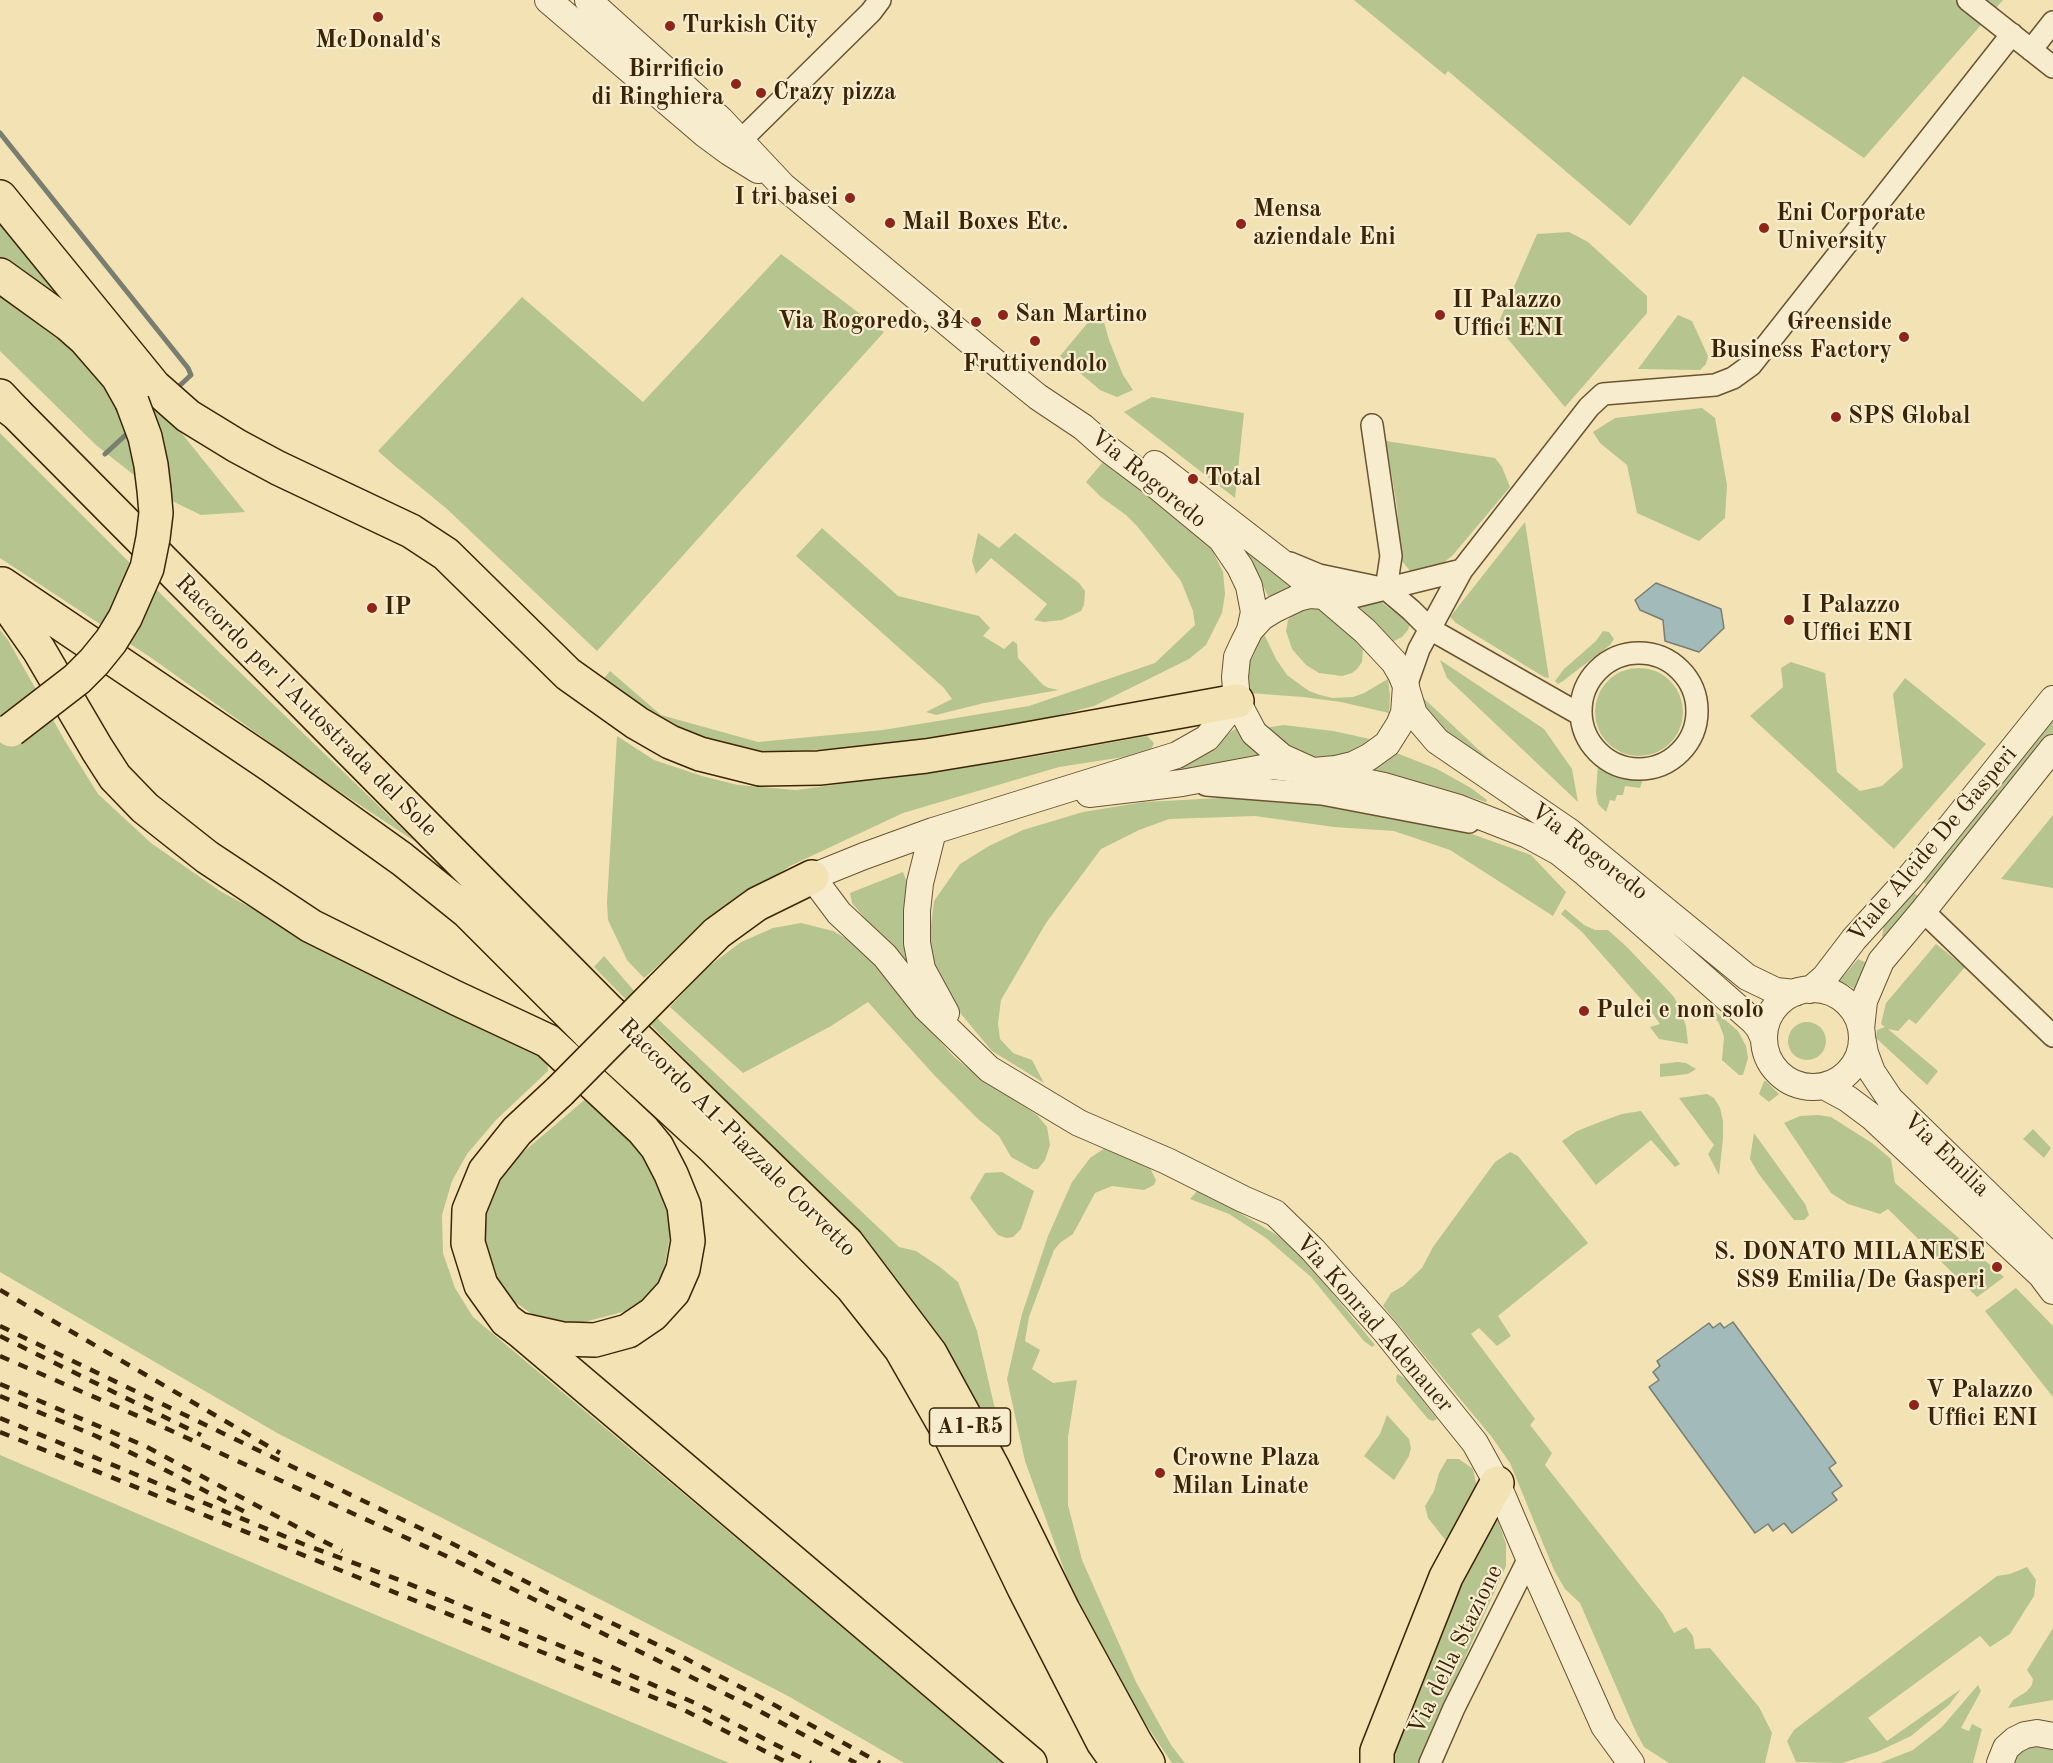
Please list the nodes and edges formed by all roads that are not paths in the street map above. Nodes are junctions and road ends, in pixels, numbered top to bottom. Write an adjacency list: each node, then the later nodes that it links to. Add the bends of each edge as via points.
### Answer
1 (548, 0): 9 (street)
2 (588, 0): 9 (street)
3 (880, 0): 9 (street)
4 (1968, 0): 6 (street)
5 (2053, 22): 7 (street)
6 (2012, 34): 7 (street); 16 (street, via 1751,365 1715,386 1603,394 1589,406)
7 (2031, 50): 8 (street)
8 (2053, 67)
9 (736, 146): 14 (street, via 1016,379)
10 (0, 196): 25 (highway, via 154,386 188,416 278,468 411,531 446,554 568,674 670,742 760,769 819,768 983,747)
11 (0, 275): 27 (highway, bridge, via 68,324 118,377 145,437 156,513 147,568 111,641 77,679)
12 (5, 403): 37 (highway, Raccordo per l'Autostrada del Sole)
13 (1372, 425): 18 (street, via 1391,556)
14 (1083, 427): 15 (street, Via Rogoredo, via 1140,453); 22 (street, Via Rogoredo, via 1221,539 1249,586 1254,612)
15 (1275, 556): 18 (street, via 1319,575); 19 (street, Via Rogoredo)
16 (1462, 570): 18 (street); 21 (street)
17 (0, 583): 37 (highway, Raccordo per l'Autostrada del Sole, via 272,766 402,859)
18 (1386, 589): 19 (street, via 1353,597); 21 (street)
19 (1324, 596): 22 (street, via 1304,596 1284,604 1262,617); 23 (street, via 1381,646 1395,662)
20 (0, 598): 44 (highway, via 39,650 115,777 145,808 207,857 311,926 548,1041 657,1147 679,1190 687,1224 686,1259 673,1292 637,1326 612,1337 574,1341)
21 (1430, 629): 23 (street); 26 (street)
22 (1250, 630): 25 (street, via 1236,666)
23 (1406, 686): 29 (street, via 1404,713 1387,744 1353,765 1335,769); 36 (street, Via Rogoredo, via 1414,714 1437,741 1570,832 1747,978 1776,991)
24 (2053, 699): 36 (street, Viale Alcide De Gasperi, via 1825,977)
25 (1237, 701): 29 (street, via 1254,733 1267,746); 31 (street, via 1207,738 1177,755)
26 (1581, 715): 26 (street, via 1587,737 1597,752 1628,768 1646,769 1663,764 1687,745 1697,720 1697,702 1691,684 1665,659 1629,654 1597,670 1587,685)
27 (0, 737)
28 (2053, 748): 35 (street, Viale Alcide De Gasperi)
29 (1303, 767): 30 (street, via 1273,766); 33 (street, via 1407,792)
30 (1182, 783): 31 (street); 33 (street, via 1322,794)
31 (1008, 806): 32 (street)
32 (933, 831): 34 (street); 40 (street, Via Konrad Adenauer, via 920,883 917,943 922,969)
33 (1528, 835): 41 (street, via 1584,872 1753,1021)
34 (812, 877): 40 (street, Via Konrad Adenauer, via 839,913 885,956 926,1008); 44 (highway, bridge, via 757,904 717,933 517,1131 485,1171 469,1210 468,1243 481,1285 506,1320)
35 (1923, 911): 38 (street, Viale Alcide De Gasperi, via 1881,961 1864,1001); 39 (street)
36 (1803, 991): 38 (street, via 1826,992 1841,998 1857,1017); 41 (street, via 1782,1000 1772,1011)
37 (600, 1024): 49 (highway, Raccordo A1-Piazzale Corvetto / A1-R5, via 714,1148 852,1287 900,1349 949,1433 1029,1598 1103,1742); 50 (highway, Raccordo A1-Piazzale Corvetto / A1-R5, via 847,1243 930,1353 993,1468 1063,1610)
38 (1861, 1033): 42 (street, via 1860,1052 1854,1064); 43 (street, Via Emilia, via 1872,1072 1890,1099 1983,1192)
39 (2053, 1036)
40 (958, 1037): 45 (street, Via Konrad Adenauer, via 989,1069 1079,1123 1275,1213 1385,1331 1475,1443)
41 (1764, 1039): 42 (street, via 1775,1070 1796,1084)
42 (1824, 1086): 43 (street, Via Emilia, via 1864,1110)
43 (2050, 1277)
44 (518, 1329): 48 (highway)
45 (1497, 1483): 46 (street, Via Konrad Adenauer); 51 (highway, via 1446,1577 1377,1751)
46 (1528, 1558): 52 (street, Via della Stazione); 53 (street, Via Konrad Adenauer, via 1604,1726)
47 (2052, 1734): 54 (street, via 2037,1733 2014,1740)
48 (1030, 1763)
49 (1118, 1763)
50 (1148, 1763)
51 (1377, 1763)
52 (1430, 1763)
53 (1631, 1763)
54 (2000, 1763)

